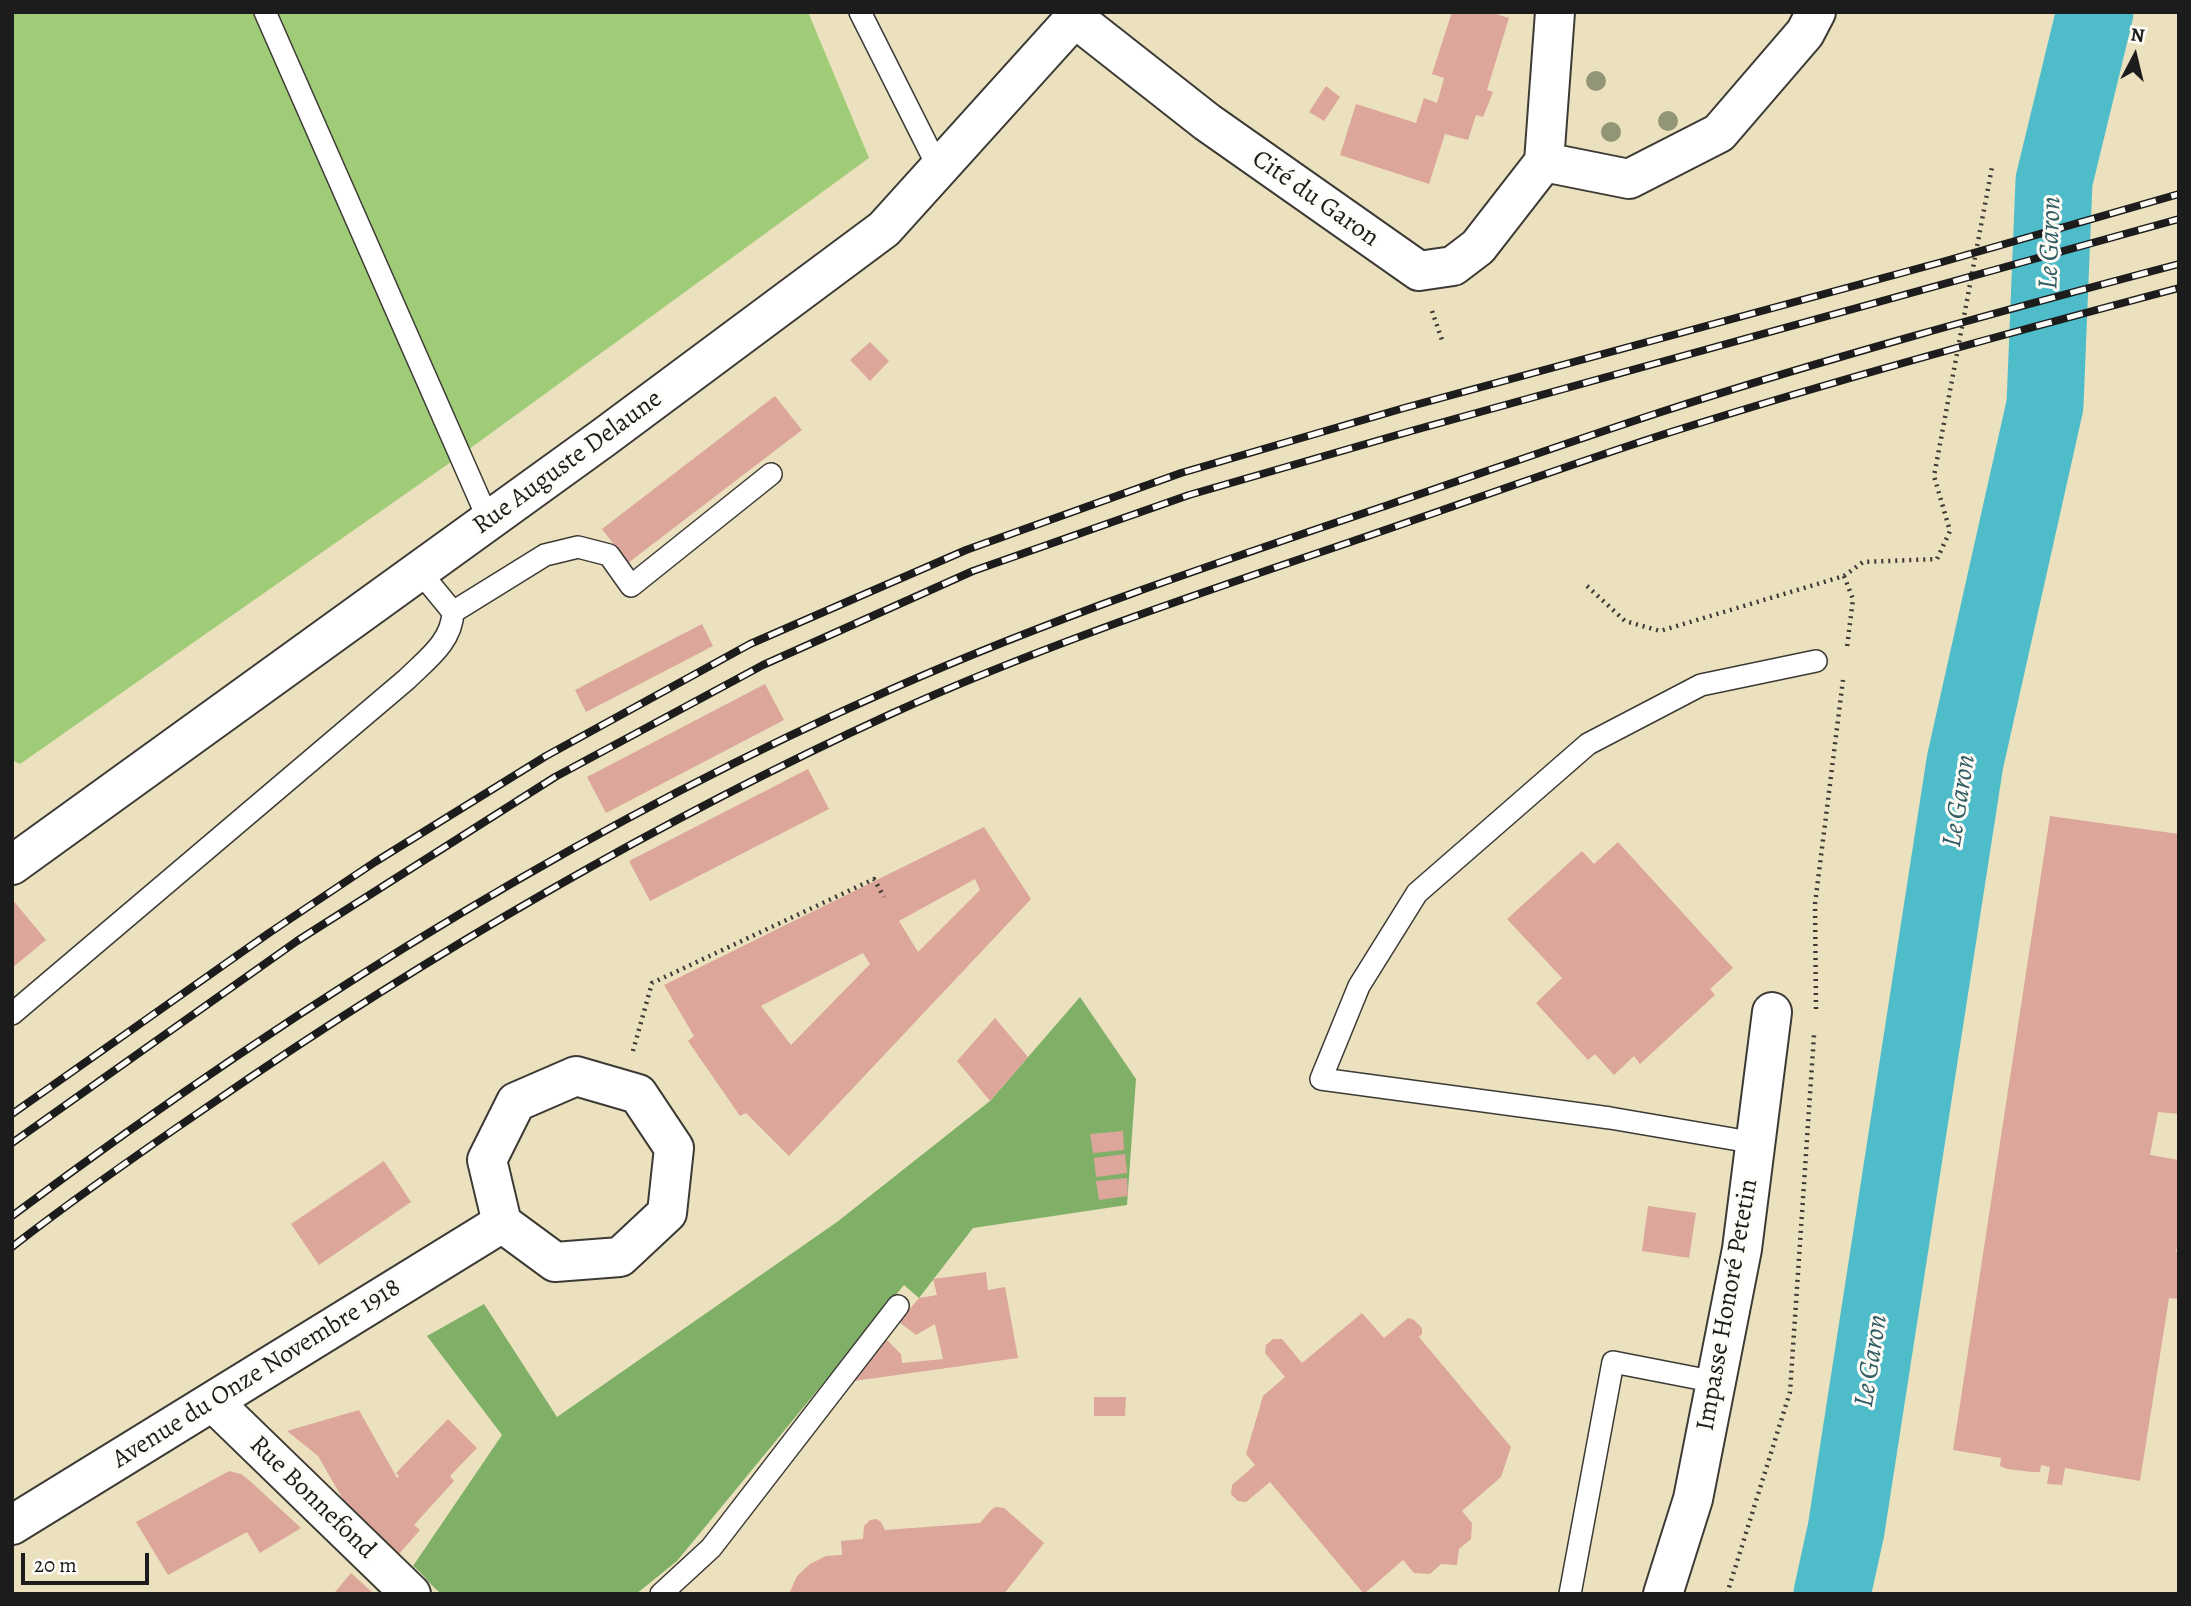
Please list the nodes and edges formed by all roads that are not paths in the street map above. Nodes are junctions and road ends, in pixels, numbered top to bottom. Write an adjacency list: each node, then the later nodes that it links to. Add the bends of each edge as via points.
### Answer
1 (265, 12): 9 (lane)
2 (860, 12): 7 (lane)
3 (1555, 12): 6 (street)
4 (1816, 12): 6 (street, via 1805,33 1719,133 1629,179)
5 (1078, 16): 6 (street, Cité du Garon, via 1207,122 1419,271 1453,265 1478,247); 7 (street, Rue Auguste Delaune)
6 (1544, 162)
7 (939, 169): 9 (street, Rue Auguste Delaune, via 884,229)
8 (771, 474): 11 (lane, via 631,586 609,555 578,547 545,555)
9 (489, 520): 10 (street, Rue Auguste Delaune)
10 (420, 572): 11 (lane); 13 (street, Rue Auguste Delaune)
11 (453, 612): 15 (lane, via 453,625 443,643 407,679)
12 (1816, 660): 16 (lane, via 1701,685 1588,744 1417,893 1359,986 1321,1079)
13 (12, 865)
14 (1772, 1012): 16 (street, Impasse Honoré Petetin)
15 (12, 1014)
16 (1756, 1143): 19 (street, Impasse Honoré Petetin, via 1742,1249)
17 (502, 1223): 17 (street, via 555,1262 620,1257 667,1213 674,1148 638,1094 622,1089 576,1076 516,1102 487,1160); 20 (street, Avenue du Onze Novembre 1918)
18 (898, 1306): 23 (lane, via 711,1548)
19 (1716, 1382): 24 (lane, via 1613,1362); 25 (street, Impasse Honoré Petetin, via 1693,1499)
20 (213, 1402): 21 (street, Avenue du Onze Novembre 1918); 22 (street, Rue Bonnefond)
21 (12, 1525)
22 (411, 1594)
23 (661, 1594)
24 (1570, 1594)
25 (1663, 1594)

